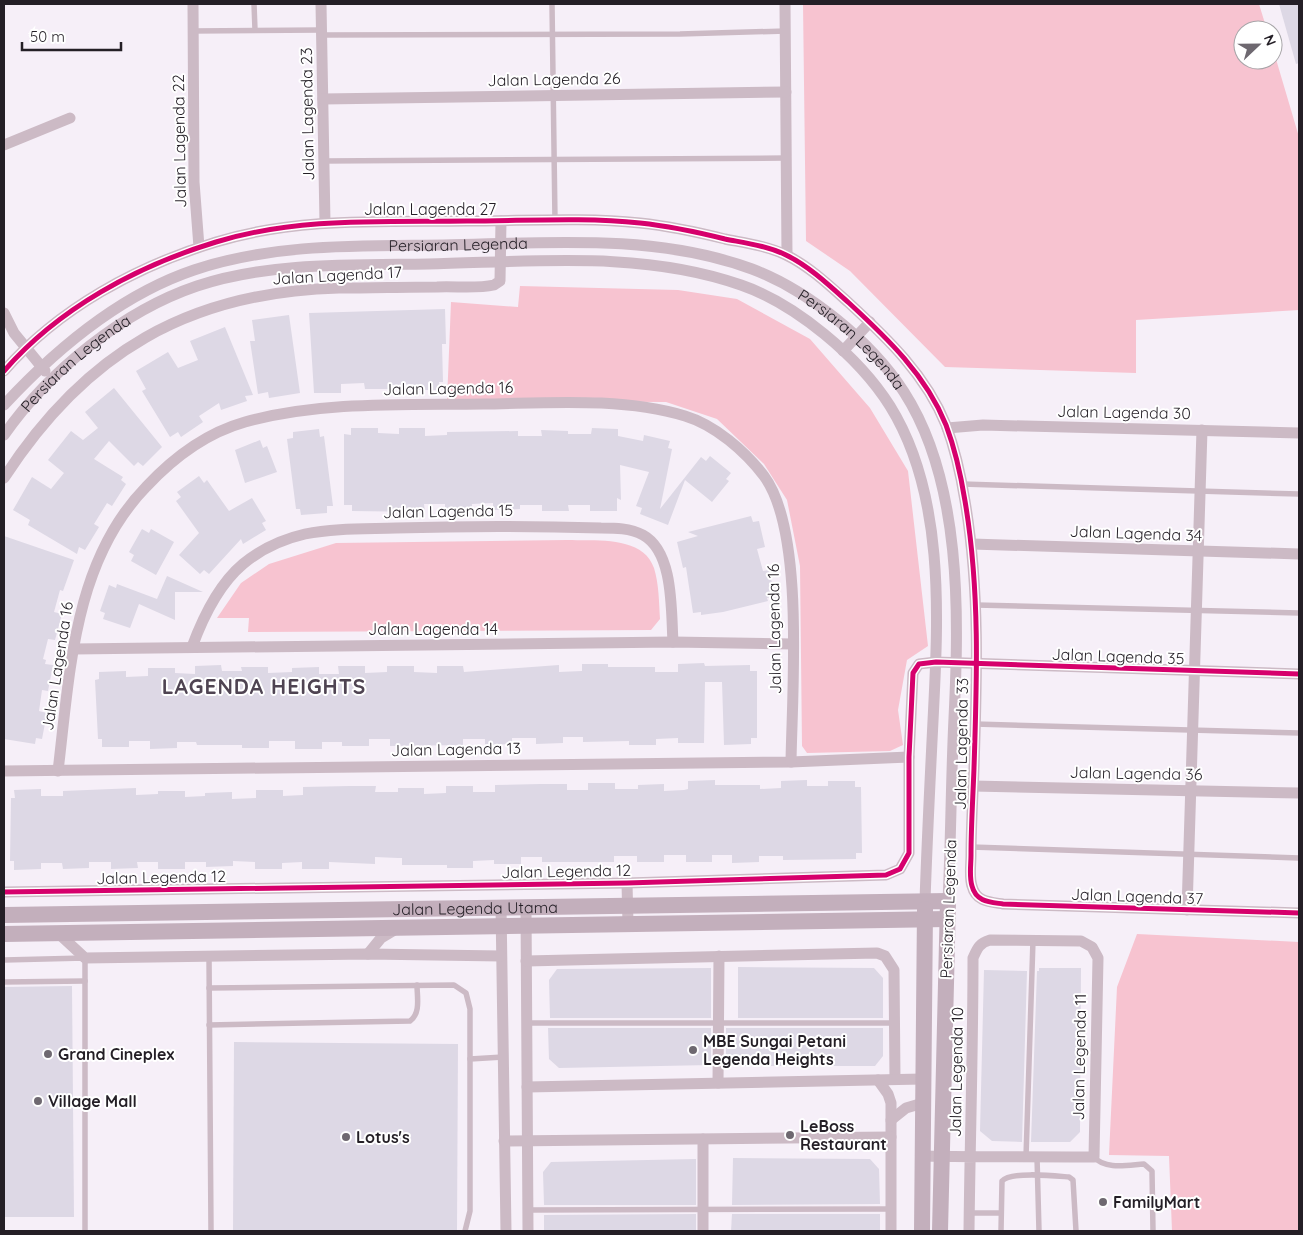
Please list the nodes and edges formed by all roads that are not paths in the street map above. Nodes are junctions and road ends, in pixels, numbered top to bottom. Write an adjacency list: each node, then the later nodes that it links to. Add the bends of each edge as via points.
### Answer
1 (193, 4): 7 (street, Jalan Lagenda 22)
2 (254, 4): 6 (lane)
3 (321, 4): 9 (street, Jalan Lagenda 23)
4 (552, 4): 10 (lane)
5 (786, 4): 8 (street)
6 (255, 30): 7 (lane); 9 (lane)
7 (192, 31): 23 (street, Jalan Lagenda 22, via 194,182)
8 (786, 31): 10 (lane); 11 (street)
9 (322, 32): 10 (lane); 13 (street, Jalan Lagenda 23)
10 (552, 34): 12 (lane)
11 (786, 92): 12 (street, Jalan Lagenda 26); 16 (street)
12 (553, 95): 13 (street, Jalan Lagenda 26); 18 (lane)
13 (323, 99): 17 (street, Jalan Lagenda 23)
14 (70, 118): 15 (street)
15 (4, 145)
16 (786, 158): 18 (lane); 24 (street)
17 (324, 161): 18 (lane); 21 (street, Jalan Lagenda 23)
18 (554, 161): 20 (lane)
19 (501, 221): 20 (street, Jalan Lagenda 27); 21 (street, Jalan Lagenda 27); 22 (street, Jalan Lagenda 17)
20 (555, 221): 24 (street, Jalan Lagenda 27, via 659,225)
21 (326, 223): 23 (street, Jalan Lagenda 27, via 241,236)
22 (501, 244): 25 (street, Jalan Lagenda 17); 28 (street, Persiaran Legenda, via 612,243 683,252 728,262 784,283); 31 (street, Persiaran Legenda, via 337,247 277,252 218,263 192,271 135,298 83,333)
23 (199, 247): 29 (street, Jalan Lagenda 27, via 102,290)
24 (787, 255): 27 (street, Jalan Lagenda 27, via 827,283)
25 (502, 262): 30 (street, Persiaran Legenda, via 639,263 722,278 766,295 792,310); 33 (street, Persiaran Legenda, via 338,266 225,278 174,295 124,321); 39 (street, Jalan Lagenda 17, via 500,281 486,286 336,288 280,293 221,305 158,330 115,356 68,396 29,440)
26 (4, 313): 29 (street)
27 (870, 322): 28 (street); 35 (street, Jalan Lagenda 33, via 911,366 937,404)
28 (857, 338): 30 (street); 54 (street, Persiaran Legenda, via 903,391 927,436 934,457 951,543 957,601)
29 (25, 348): 31 (street); 32 (street, Jalan Lagenda 27)
30 (843, 351): 53 (street, Persiaran Legenda, via 893,410 912,452 923,489 934,555 938,609)
31 (41, 367): 33 (street); 34 (street, Persiaran Legenda)
32 (4, 371)
33 (51, 378): 38 (street, Persiaran Legenda)
34 (4, 406)
35 (948, 428): 36 (street, Jalan Lagenda 30, via 983,425); 40 (street, Jalan Lagenda 33)
36 (1202, 430): 37 (street, Jalan Lagenda 30); 41 (street)
37 (1299, 433)
38 (4, 434)
39 (4, 478)
40 (962, 484): 41 (lane); 43 (street, Jalan Lagenda 33)
41 (1200, 491): 42 (lane); 44 (street)
42 (1299, 494)
43 (972, 544): 44 (street, Jalan Lagenda 34); 46 (street, Jalan Lagenda 33)
44 (1199, 551): 45 (street, Jalan Lagenda 34); 47 (street)
45 (1299, 554)
46 (976, 605): 47 (lane); 55 (street, Jalan Lagenda 33)
47 (1196, 611): 48 (lane); 56 (street)
48 (1299, 613)
49 (673, 642): 50 (street, Jalan Lagenda 14); 51 (street, Jalan Lagenda 14); 51 (street, Jalan Lagenda 15, via 662,555 642,534 626,529 601,528 444,527 322,531 270,547 242,564 227,580 210,605)
50 (793, 644): 52 (street, Jalan Lagenda 16, via 789,561 781,516 775,494 747,458 719,433 685,416 631,406 559,403 328,408 270,416 222,430 201,441 164,469 122,516 91,576); 62 (street, Jalan Lagenda 16)
51 (192, 647): 52 (street, Jalan Lagenda 14)
52 (74, 649): 64 (street, Jalan Lagenda 16)
53 (936, 662): 54 (street, Jalan Lagenda 35); 61 (street, Jalan Legenda 12, via 919,664 913,673); 74 (street, Persiaran Legenda)
54 (958, 663): 55 (street, Jalan Lagenda 35); 75 (street, Persiaran Legenda)
55 (976, 664): 56 (street, Jalan Lagenda 35); 58 (street, Jalan Lagenda 33)
56 (1194, 670): 57 (street, Jalan Lagenda 35); 59 (street)
57 (1299, 674)
58 (975, 724): 59 (lane); 65 (street, Jalan Lagenda 33)
59 (1193, 729): 60 (lane); 66 (street)
60 (1299, 733)
61 (909, 756): 62 (street, Jalan Lagenda 13); 71 (street, Jalan Legenda 12, via 909,853 905,864 892,874)
62 (791, 762): 64 (street, Jalan Lagenda 13)
63 (4, 771): 64 (street, Jalan Lagenda 13)
64 (58, 771)
65 (973, 786): 66 (street, Jalan Lagenda 36); 68 (street, Jalan Lagenda 33)
66 (1191, 791): 67 (street, Jalan Lagenda 36); 69 (street)
67 (1299, 793)
68 (971, 847): 69 (lane); 73 (street, Jalan Lagenda 33, via 971,882)
69 (1189, 854): 70 (lane); 79 (street)
70 (1299, 858)
71 (627, 883): 72 (street, Jalan Legenda 12); 76 (street)
72 (4, 892)
73 (976, 895): 79 (street, Jalan Lagenda 37, via 987,902 1003,904)
74 (925, 901): 75 (street, Jalan Legenda Utama); 76 (street, Jalan Legenda Utama); 82 (street, Persiaran Legenda)
75 (948, 901): 83 (street, Persiaran Legenda)
76 (628, 906): 78 (street, Jalan Legenda Utama); 84 (street)
77 (502, 907): 78 (street, Jalan Legenda Utama); 81 (street, Jalan Legenda Utama); 85 (street)
78 (526, 907): 86 (street)
79 (1187, 910): 80 (street, Jalan Lagenda 37)
80 (1299, 913)
81 (4, 915)
82 (924, 919): 83 (street, Jalan Legenda Utama); 84 (street, Jalan Legenda Utama); 109 (street, Persiaran Legenda)
83 (947, 919): 120 (street, Persiaran Legenda)
84 (628, 924): 86 (street, Jalan Legenda Utama)
85 (502, 925): 86 (street, Jalan Legenda Utama); 87 (street, Jalan Legenda Utama); 93 (street)
86 (526, 925): 97 (street)
87 (400, 927): 88 (street, Jalan Legenda Utama); 91 (street, via 381,938)
88 (58, 933): 89 (street, Jalan Legenda Utama); 95 (street)
89 (4, 934)
90 (1033, 940): 121 (street, Jalan Legenda 10, via 983,942 974,958); 122 (lane); 123 (street, Jalan Legenda 11, via 1082,941 1092,947 1098,958)
91 (368, 954): 92 (street); 93 (street)
92 (209, 955): 95 (street); 101 (lane)
93 (501, 956): 106 (street)
94 (719, 956): 97 (street); 103 (street); 104 (street, via 877,953 885,956 894,970)
95 (85, 958): 96 (lane); 98 (lane)
96 (4, 960)
97 (526, 961): 102 (street)
98 (85, 981): 99 (lane); 130 (lane)
99 (4, 982)
100 (416, 985): 101 (lane); 105 (lane, via 417,1010 410,1021); 107 (lane, via 454,985 466,993 470,1010)
101 (209, 988): 105 (lane)
102 (527, 1022): 103 (lane); 112 (street)
103 (717, 1023): 104 (lane); 111 (street)
104 (894, 1023): 108 (street)
105 (209, 1026): 131 (lane)
106 (503, 1057): 107 (lane); 117 (street)
107 (470, 1059): 132 (lane, via 470,1211)
108 (895, 1079): 109 (street); 110 (street)
109 (923, 1079): 113 (street, Persiaran Legenda)
110 (878, 1080): 111 (street); 114 (street, via 888,1094)
111 (718, 1083): 112 (street)
112 (527, 1087): 118 (street)
113 (923, 1103): 114 (street, via 906,1108); 119 (street, Persiaran Legenda)
114 (891, 1120): 115 (street)
115 (891, 1137): 116 (street); 125 (street)
116 (703, 1139): 118 (street); 127 (street)
117 (504, 1141): 118 (street); 133 (street)
118 (528, 1141): 126 (street)
119 (923, 1156): 120 (street); 137 (street, Persiaran Legenda)
120 (940, 1157): 121 (street); 138 (street, Persiaran Legenda)
121 (970, 1157): 122 (street); 129 (street, Jalan Legenda 10)
122 (1032, 1157): 123 (street); 124 (lane)
123 (1094, 1157): 143 (lane, via 1098,1162 1110,1165 1144,1164 1149,1167 1152,1171)
124 (1037, 1175): 128 (lane, via 1004,1178); 141 (lane); 142 (lane, via 1073,1180)
125 (891, 1209): 127 (lane); 136 (street)
126 (528, 1210): 127 (lane); 134 (street)
127 (703, 1210): 135 (street)
128 (1001, 1212): 129 (lane); 140 (lane)
129 (970, 1213): 139 (street, Jalan Legenda 10)
130 (85, 1231)
131 (211, 1231)
132 (465, 1231)
133 (506, 1231)
134 (528, 1231)
135 (703, 1231)
136 (891, 1231)
137 (922, 1231)
138 (940, 1231)
139 (969, 1231)
140 (1001, 1231)
141 (1039, 1231)
142 (1076, 1231)
143 (1153, 1231)

